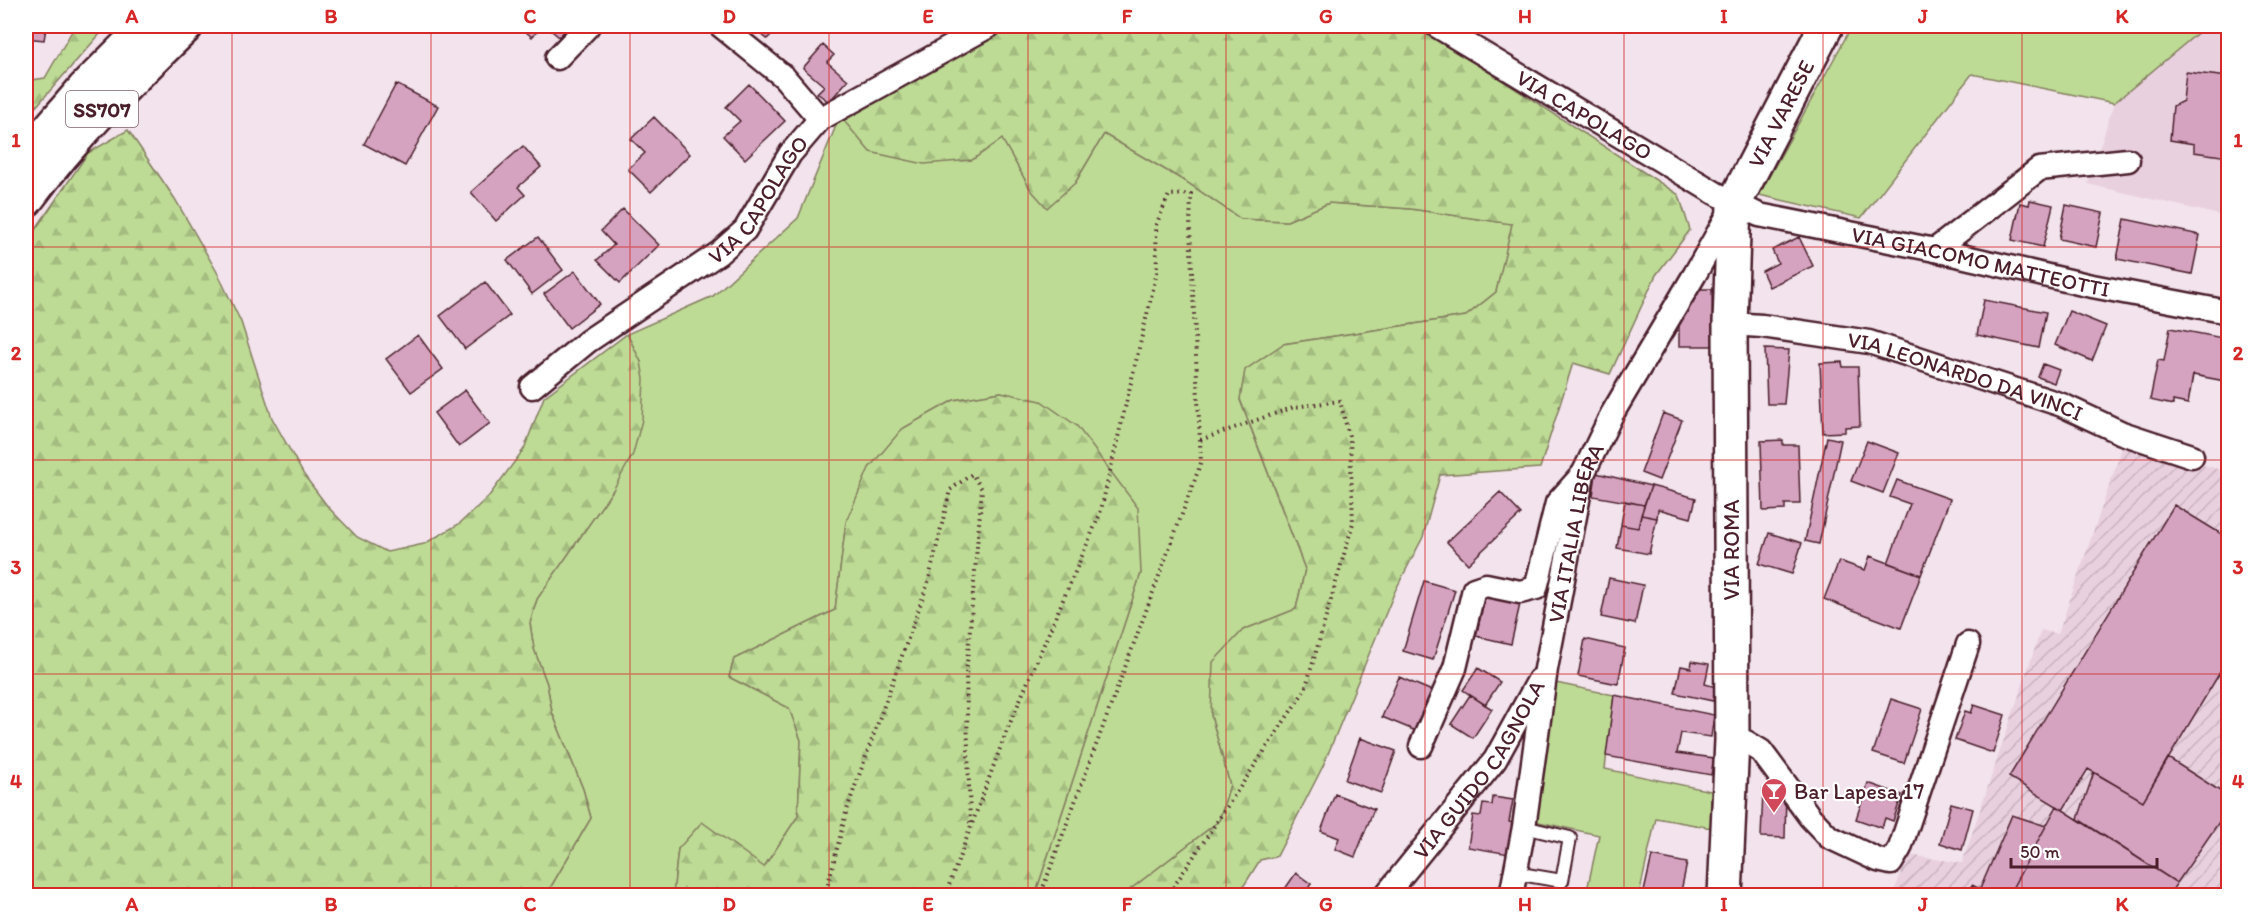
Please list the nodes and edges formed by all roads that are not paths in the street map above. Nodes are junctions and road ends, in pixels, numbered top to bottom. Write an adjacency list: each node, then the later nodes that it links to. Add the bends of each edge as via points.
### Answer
1 (147, 26): 10 (main road, SS707, via 84,89)
2 (186, 26): 12 (main road, SS707, via 66,148)
3 (588, 26): 8 (street)
4 (722, 26): 9 (street, via 784,77)
5 (989, 26): 9 (street, VIA CAPOLAGO)
6 (1437, 26): 13 (street, VIA CAPOLAGO)
7 (1826, 26): 13 (main road, VIA VARESE)
8 (557, 58)
9 (819, 119): 17 (street, VIA CAPOLAGO, via 790,154 745,230 719,253 588,341)
10 (26, 156)
11 (2128, 160): 14 (street, via 2039,169)
12 (26, 200)
13 (1734, 204): 14 (street, VIA GIACOMO MATTEOTTI, via 1759,215); 16 (main road, VIA ROMA); 19 (street, VIA ITALIA LIBERA, via 1612,414)
14 (1935, 250): 15 (street, VIA GIACOMO MATTEOTTI)
15 (2229, 312)
16 (1730, 324): 18 (street, VIA LEONARDO DA VINCI, via 1869,342 2062,405 2122,433); 22 (main road, VIA ROMA)
17 (532, 387)
18 (2192, 456)
19 (1583, 474): 21 (street, VIA ITALIA LIBERA); 23 (street, via 1557,503 1536,588 1520,592 1486,585 1474,589 1455,668)
20 (1968, 644): 22 (street, via 1900,848 1891,863 1829,837 1761,751 1746,742)
21 (1546, 669): 24 (street, VIA ITALIA LIBERA); 26 (street, VIA GUIDO CAGNOLA, via 1495,760)
22 (1732, 740): 28 (main road, VIA ROMA)
23 (1421, 746)
24 (1524, 827): 25 (street, VIA ITALIA LIBERA); 25 (lane, via 1570,838 1562,881)
25 (1515, 873): 27 (street, VIA ITALIA LIBERA)
26 (1385, 896)
27 (1511, 896)
28 (1725, 896)

